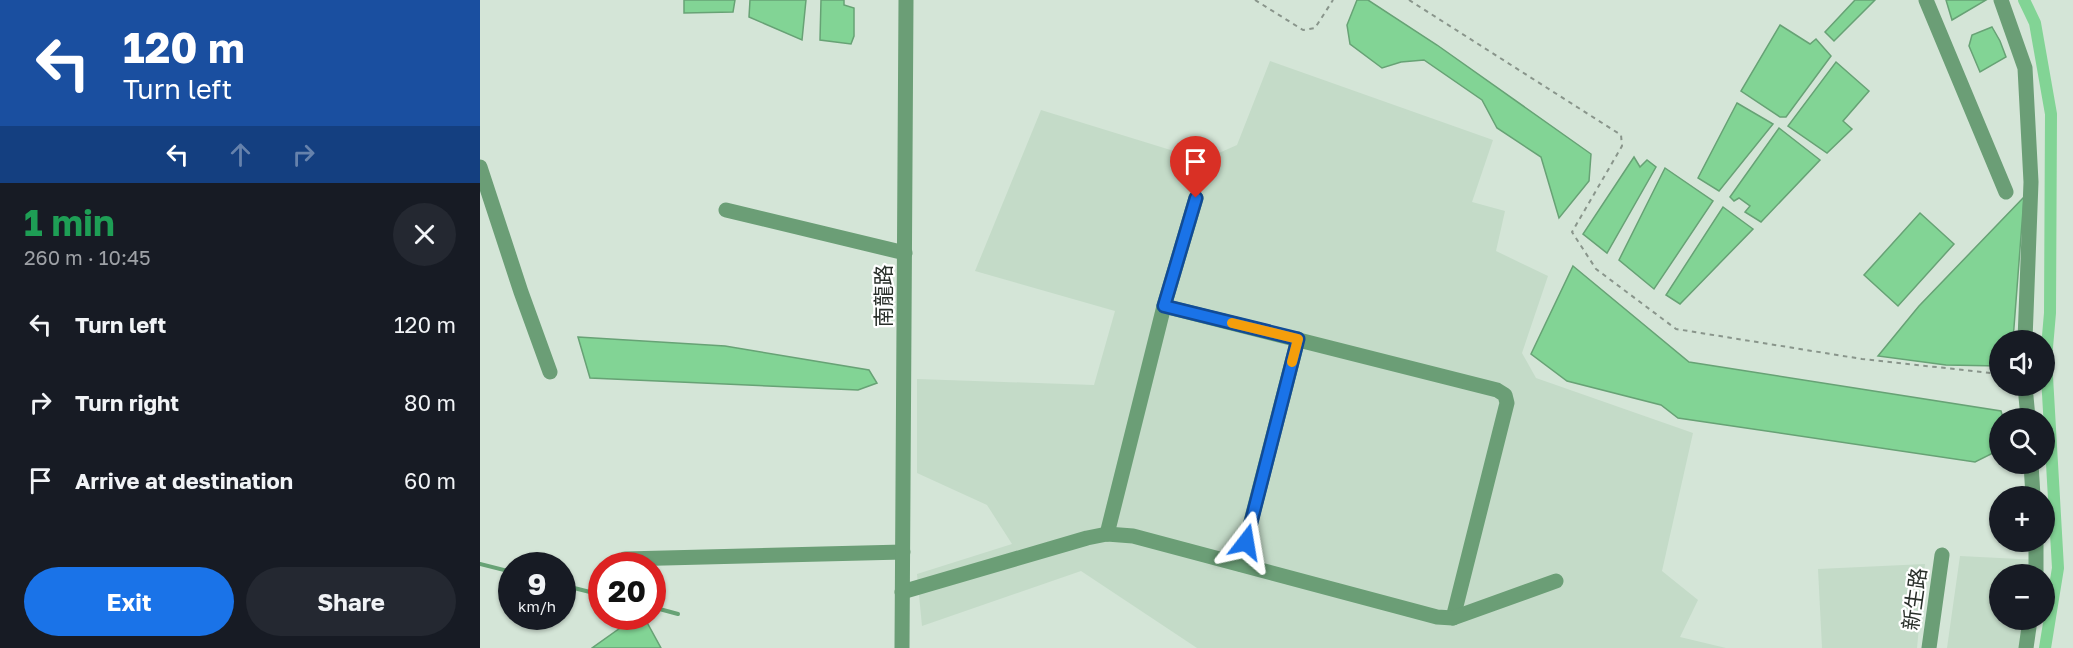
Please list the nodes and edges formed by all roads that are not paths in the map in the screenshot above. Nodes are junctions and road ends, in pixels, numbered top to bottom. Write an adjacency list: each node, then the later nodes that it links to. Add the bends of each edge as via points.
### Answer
1 (906, 0): 8 (street, 南龍路)
2 (1926, 0): 5 (street)
3 (2001, 0): 10 (street, via 2025,68 2031,182)
4 (480, 167): 12 (street)
5 (2006, 192)
6 (1196, 198): 9 (street)
7 (726, 210): 8 (street)
8 (904, 253): 14 (street, 南龍路)
9 (1164, 306): 11 (street); 13 (street)
10 (2025, 330)
11 (1298, 339): 17 (street); 20 (street, via 1505,395 1507,403)
12 (550, 372)
13 (1107, 534): 17 (street, via 1133,536); 19 (street)
14 (903, 552): 16 (street); 19 (street, 南龍路)
15 (1942, 555): 23 (street, 新生路)
16 (666, 558)
17 (1240, 564): 20 (street)
18 (1556, 581): 20 (street)
19 (902, 592): 22 (street, 南龍路)
20 (1452, 618)
21 (2029, 630): 24 (street)
22 (902, 648)
23 (1929, 648)
24 (2026, 648)

